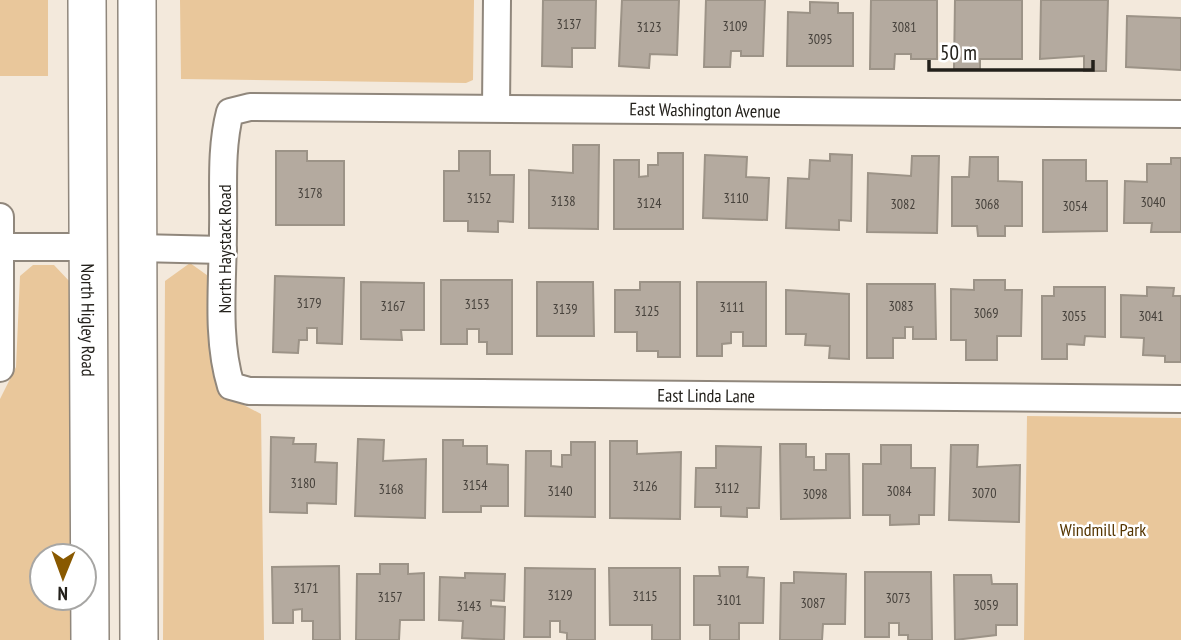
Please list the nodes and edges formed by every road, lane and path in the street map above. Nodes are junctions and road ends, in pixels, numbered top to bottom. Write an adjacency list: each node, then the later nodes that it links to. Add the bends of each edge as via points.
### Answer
1 (87, 0): 9 (main road, North Higley Road)
2 (137, 0): 10 (main road)
3 (497, 0): 4 (street)
4 (496, 108): 5 (street, East Washington Avenue, via 250,107); 6 (street, East Washington Avenue)
5 (230, 113): 11 (street, North Haystack Road, via 224,135)
6 (1181, 114)
7 (0, 216): 8 (street)
8 (0, 247): 9 (street); 12 (street)
9 (88, 247): 15 (main road, North Higley Road)
10 (138, 248): 11 (street); 16 (main road)
11 (223, 250): 13 (street, North Haystack Road, via 224,363)
12 (0, 368)
13 (231, 386): 14 (street, East Linda Lane, via 249,391)
14 (1181, 399)
15 (90, 640)
16 (139, 640)

